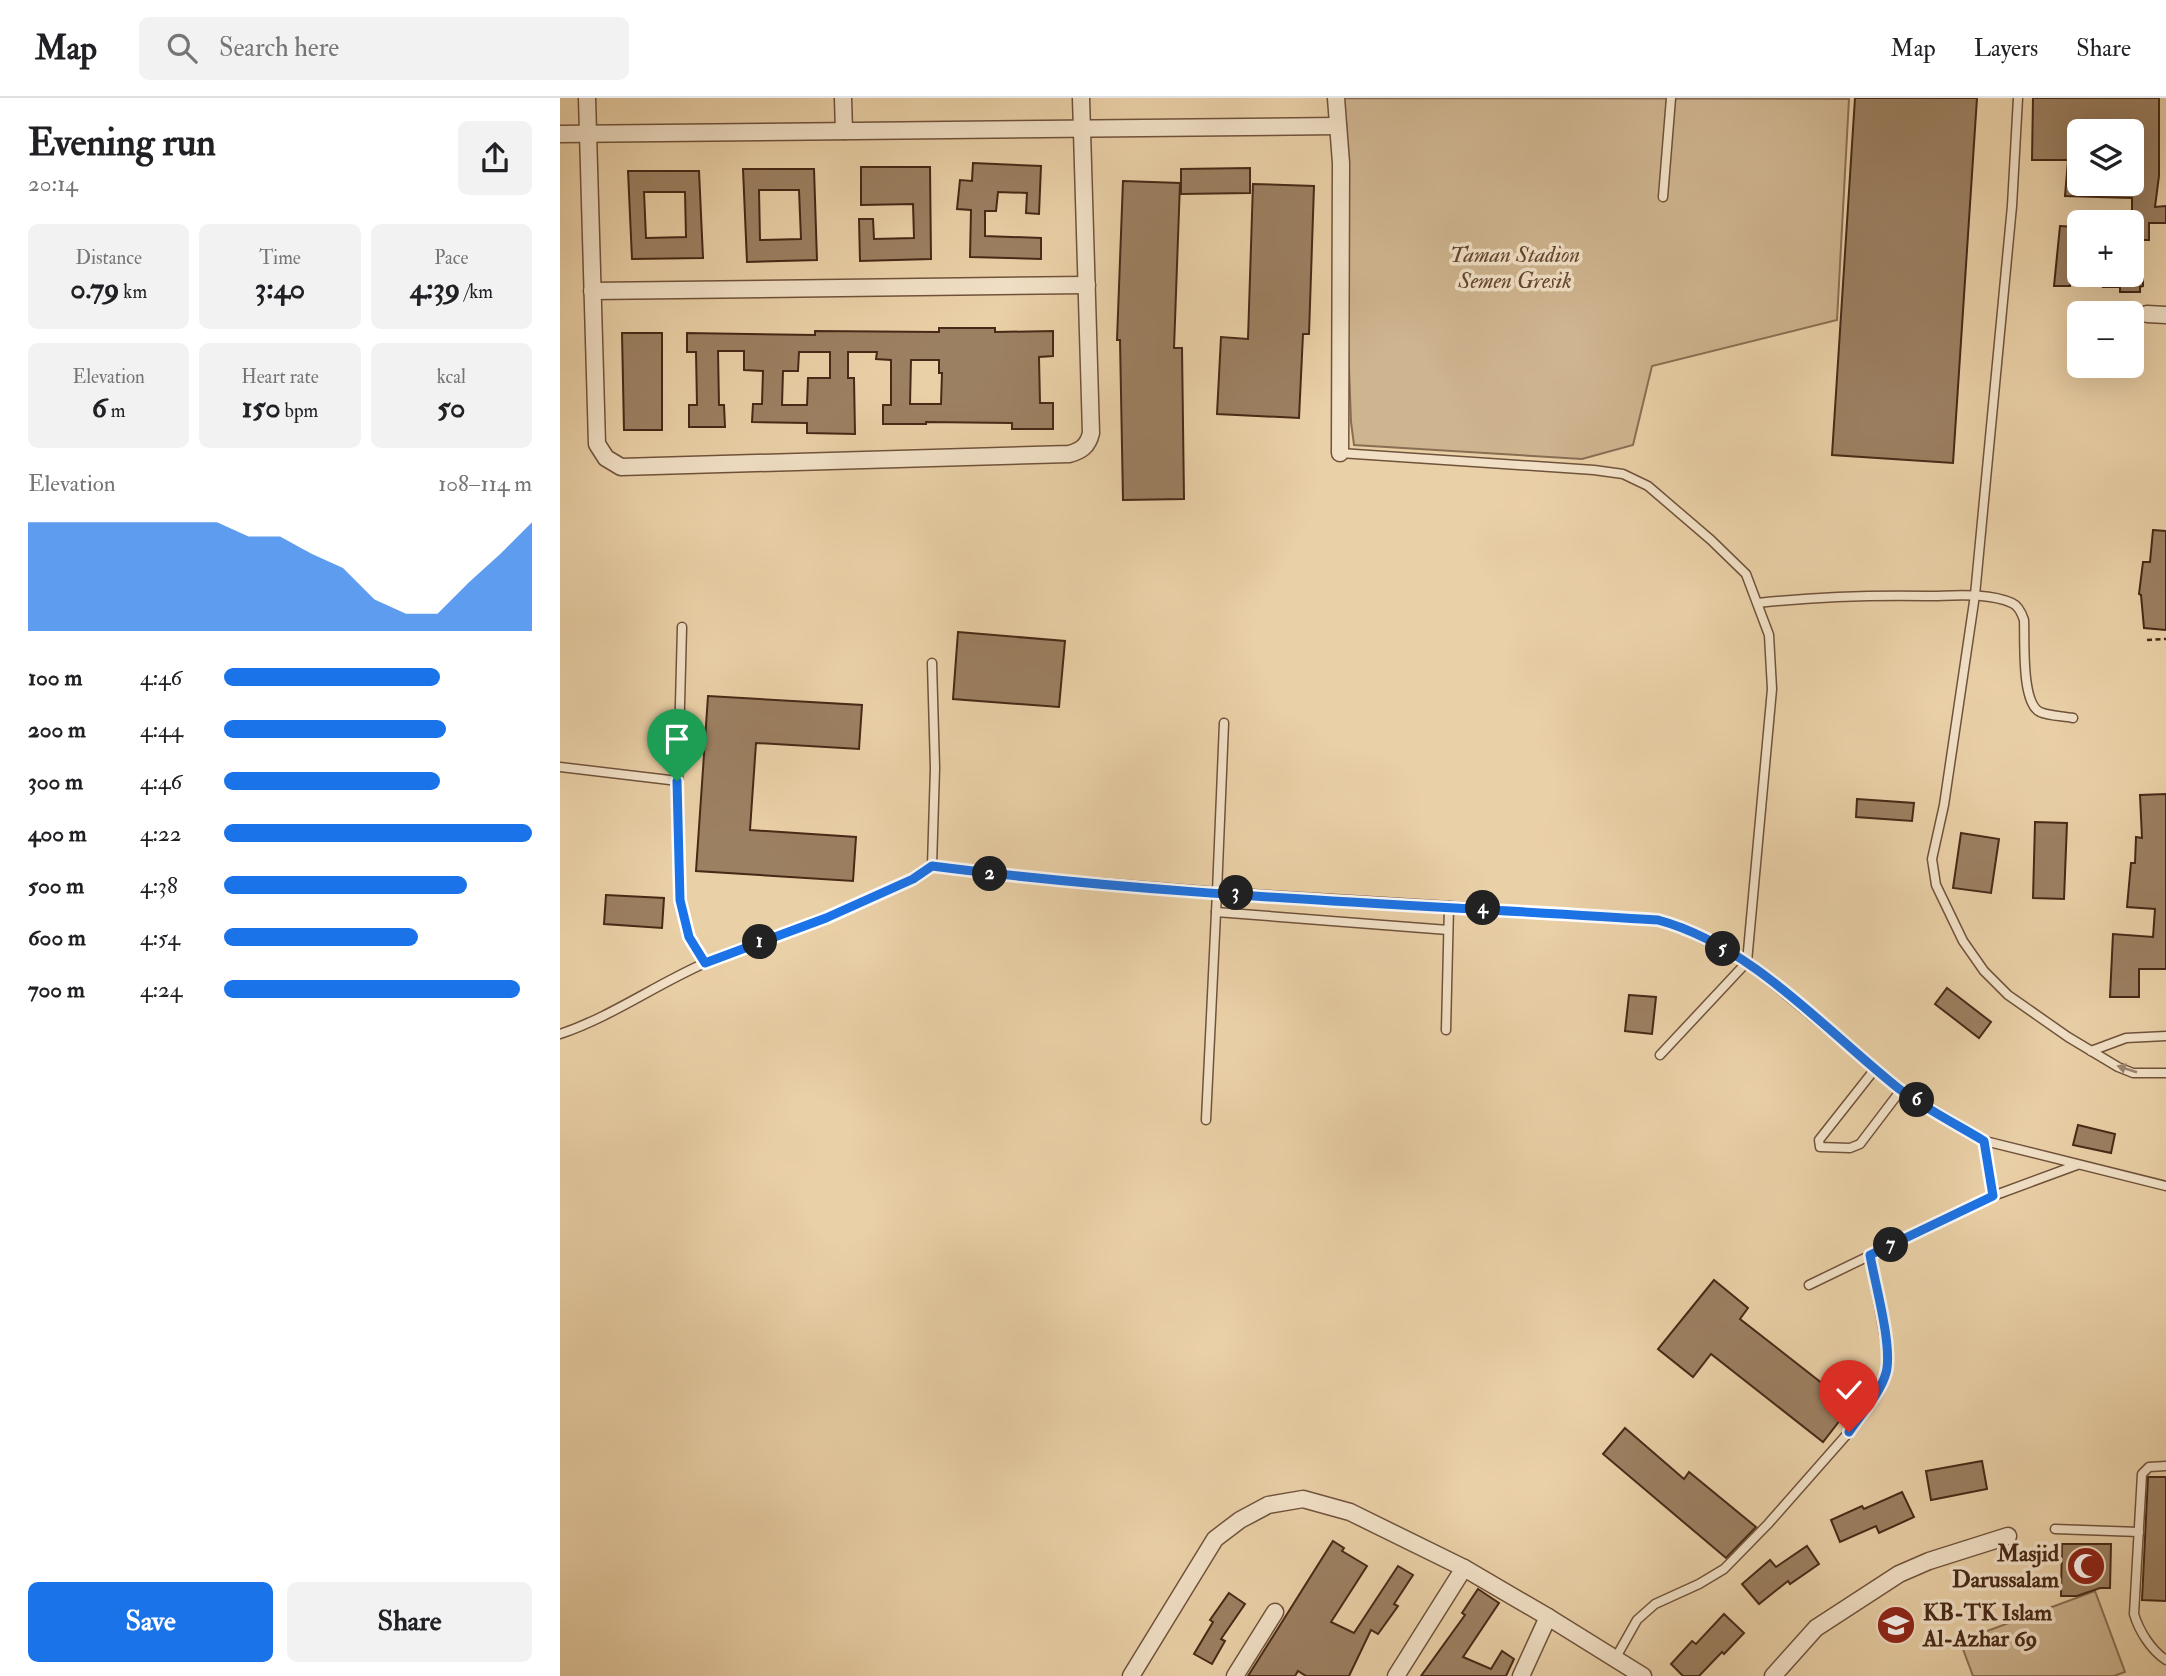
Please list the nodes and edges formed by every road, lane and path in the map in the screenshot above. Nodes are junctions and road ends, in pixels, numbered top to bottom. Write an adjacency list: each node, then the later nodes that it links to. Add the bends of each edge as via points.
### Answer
1 (587, 98): 10 (street)
2 (843, 98): 9 (street)
3 (1081, 98): 8 (street)
4 (1336, 98): 7 (street)
5 (1671, 98): 12 (lane)
6 (2018, 98): 18 (lane)
7 (1338, 126): 8 (street); 17 (street)
8 (1081, 128): 9 (street); 13 (street)
9 (844, 131): 10 (street)
10 (587, 133): 11 (street); 14 (street)
11 (560, 134)
12 (1663, 197)
13 (1087, 285): 14 (street); 14 (street, via 1091,433 1078,452 621,467 606,458 597,444)
14 (592, 291)
15 (2147, 314): 16 (street)
16 (2166, 316)
17 (1340, 453): 19 (lane, via 1623,474 1648,486 1711,540 1746,574)
18 (1975, 595): 19 (lane, via 1873,594); 24 (lane, via 2014,604 2021,612 2030,702 2038,711); 38 (lane, via 1932,859 1936,885 1963,941 1984,971 2008,995)
19 (1758, 603): 33 (lane, via 1769,635 1772,689)
20 (682, 627): 27 (lane)
21 (2166, 639): 22 (path)
22 (2147, 640)
23 (932, 663): 28 (lane)
24 (2073, 718)
25 (1224, 723): 29 (lane)
26 (560, 767): 27 (lane)
27 (677, 781): 34 (lane, via 680,900 689,937)
28 (932, 866): 29 (lane); 34 (lane, via 826,918)
29 (1217, 892): 30 (lane); 31 (lane)
30 (1448, 906): 32 (lane); 33 (lane, via 1658,920)
31 (1216, 912): 32 (lane); 43 (lane)
32 (1448, 930): 35 (lane)
33 (1748, 962): 39 (lane); 40 (lane)
34 (705, 963): 36 (lane, via 587,1025)
35 (1446, 1030)
36 (560, 1034)
37 (2166, 1036): 38 (lane, via 2126,1038)
38 (2091, 1051): 41 (lane, one-way to 38, via 2133,1073)
39 (1660, 1055)
40 (1875, 1069): 42 (lane); 42 (lane, via 1819,1140 1820,1147 1860,1144)
41 (2166, 1073)
42 (1901, 1090): 44 (lane)
43 (1206, 1119)
44 (1984, 1141): 45 (lane); 47 (lane)
45 (2079, 1164): 46 (lane); 47 (lane)
46 (2166, 1186)
47 (1993, 1196): 48 (lane)
48 (1870, 1255): 49 (lane); 57 (lane, via 1887,1350 1881,1385 1849,1432 1733,1560 1714,1576 1655,1604 1637,1620)
49 (1808, 1285)
50 (2166, 1466): 52 (lane, via 2149,1467 2142,1474)
51 (2055, 1529): 52 (lane)
52 (2138, 1532): 58 (lane, via 2134,1614 2138,1628)
53 (2008, 1536): 64 (street, via 1899,1574 1816,1628)
54 (1464, 1567): 56 (street); 59 (street, via 1350,1512 1303,1499 1268,1505 1215,1539); 61 (street)
55 (1275, 1612): 60 (street)
56 (1548, 1616): 57 (street); 62 (street)
57 (1615, 1659): 63 (street)
58 (2166, 1660)
59 (1131, 1676)
60 (1235, 1676)
61 (1395, 1676)
62 (1521, 1676)
63 (1643, 1676)
64 (1773, 1676)

